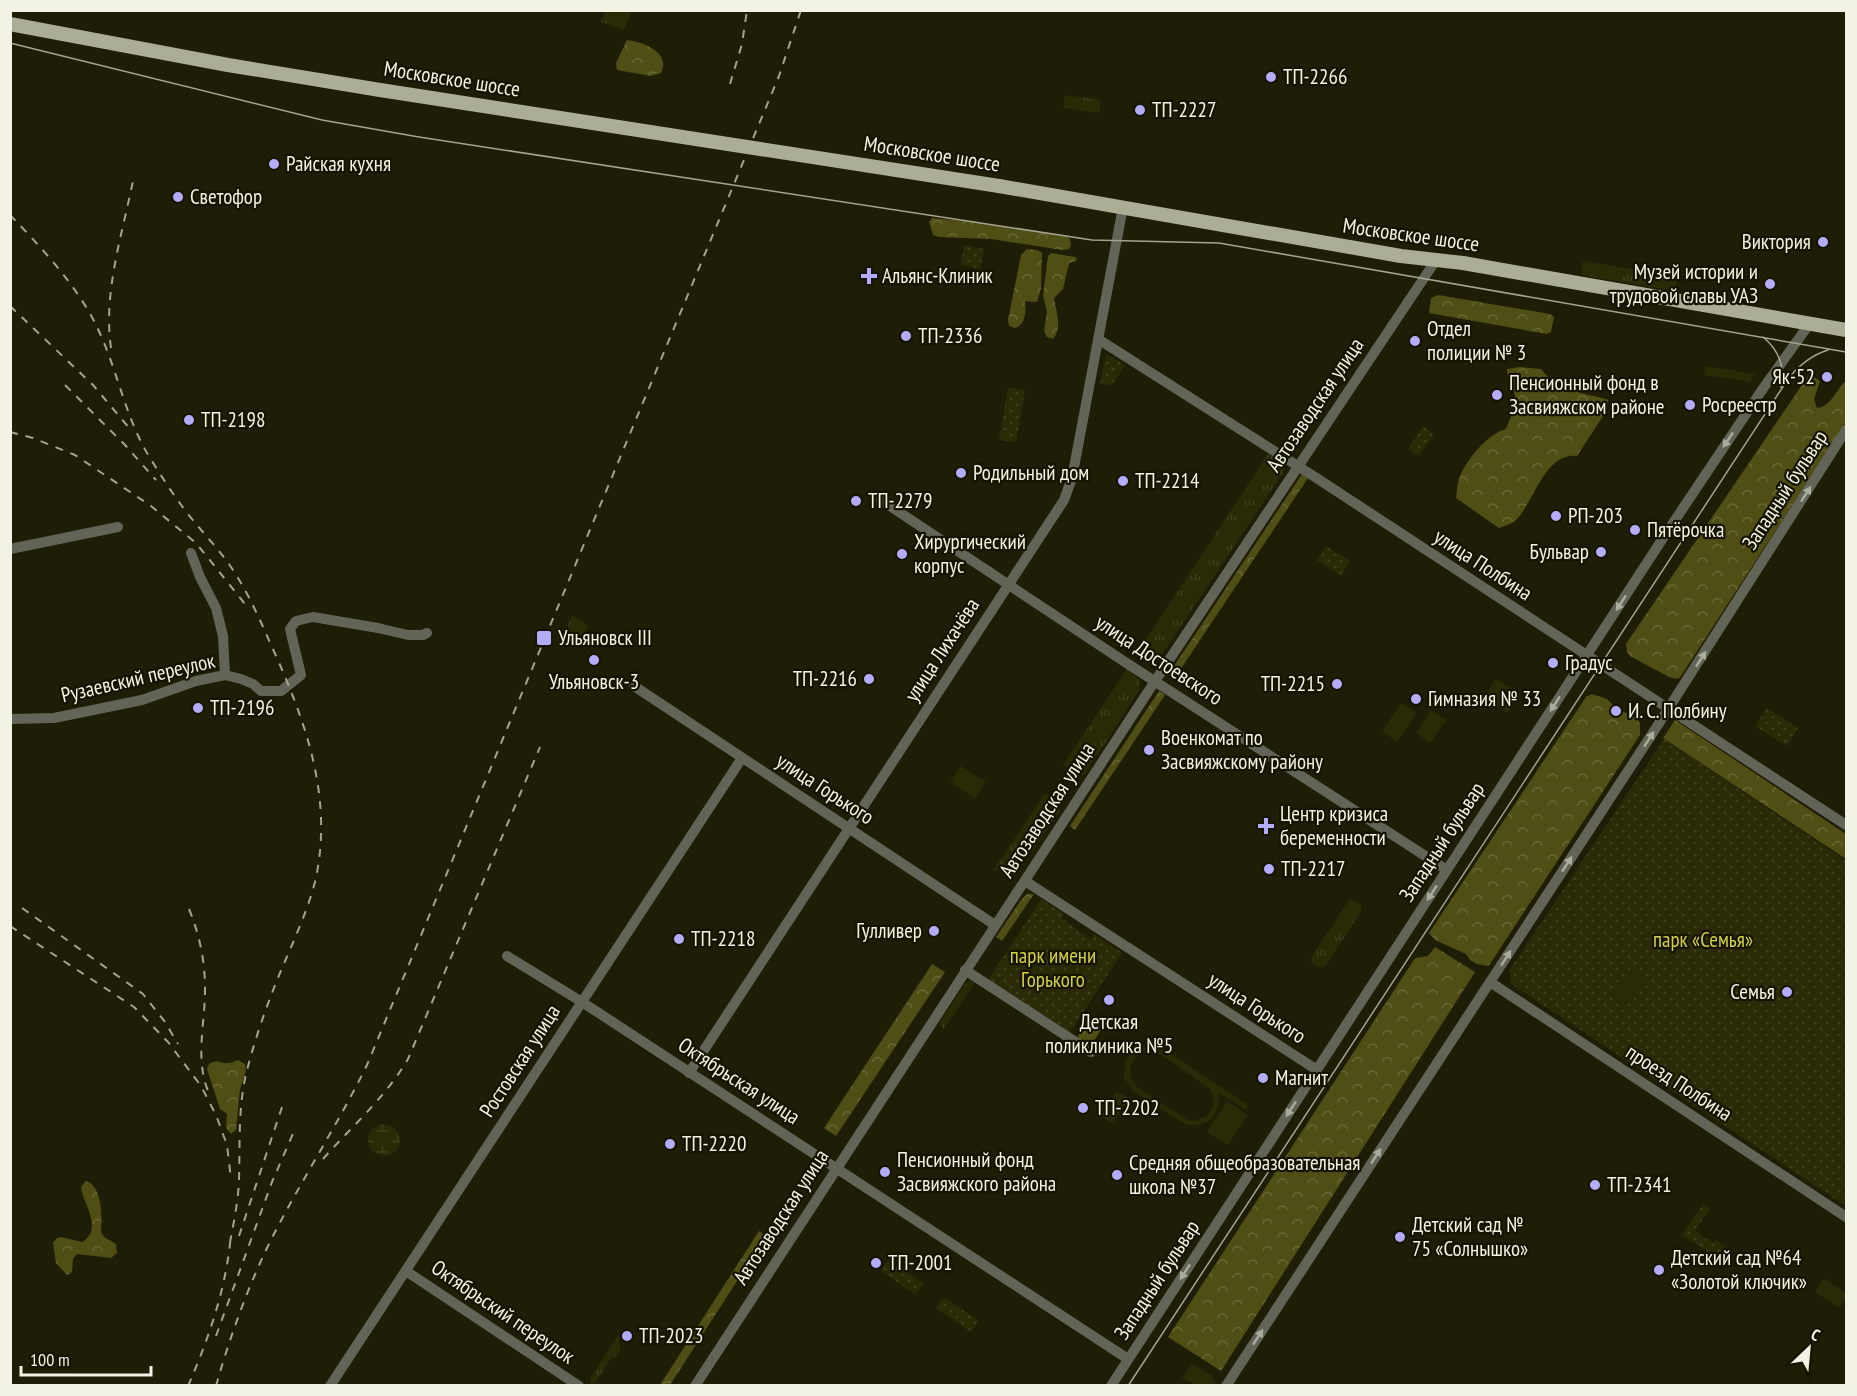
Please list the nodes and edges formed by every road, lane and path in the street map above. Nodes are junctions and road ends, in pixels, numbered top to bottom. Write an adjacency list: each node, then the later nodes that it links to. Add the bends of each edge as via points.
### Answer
1 (10, 24): 2 (main road, Московское шоссе, bridge, via 380,90)
2 (1123, 207): 3 (main road, Московское шоссе); 6 (street, улица Лихачёва)
3 (1436, 260): 4 (main road, Московское шоссе); 8 (street, Автозаводская улица)
4 (1809, 323): 5 (main road, Московское шоссе); 15 (street, Западный бульвар, one-way to 15)
5 (1846, 330)
6 (1098, 339): 8 (street, улица Полбина); 13 (street, улица Лихачёва, via 1070,486)
7 (1846, 430): 19 (street, Западный бульвар, one-way to 7)
8 (1298, 466): 15 (street, улица Полбина); 17 (street, Автозаводская улица)
9 (881, 500): 13 (street, улица Достоевского)
10 (118, 527): 11 (street)
11 (10, 549)
12 (191, 553): 16 (street, via 216,608 223,636)
13 (1008, 584): 17 (street, улица Достоевского); 23 (street, улица Лихачёва)
14 (427, 633): 16 (street, Рузаевский переулок, via 408,635 313,617 296,621 290,629 302,675 280,691 261,691 253,684)
15 (1587, 655): 19 (street, улица Полбина); 24 (street, Западный бульвар, one-way to 24)
16 (225, 675): 20 (street, Рузаевский переулок, via 142,700 54,718)
17 (1155, 681): 24 (street, улица Достоевского); 25 (street, Автозаводская улица)
18 (634, 686): 21 (street, улица Горького)
19 (1669, 708): 22 (street, улица Полбина); 29 (street, Западный бульвар, one-way to 19)
20 (10, 719)
21 (742, 758): 23 (street, улица Горького); 30 (street, Ростовская улица)
22 (1846, 825)
23 (850, 829): 26 (street, улица Горького); 33 (street, улица Лихачёва)
24 (1447, 870): 32 (street, Западный бульвар, one-way to 32)
25 (1025, 881): 26 (street, Автозаводская улица); 32 (street, улица Горького)
26 (995, 925): 28 (street, Автозаводская улица)
27 (507, 956): 30 (street, Октябрьская улица)
28 (965, 970): 31 (street); 34 (street, Автозаводская улица)
29 (1490, 982): 35 (street, проезд Полбина); 42 (street, Западный бульвар, one-way to 29)
30 (582, 1002): 33 (street, Октябрьская улица); 36 (street, Ростовская улица)
31 (1091, 1052)
32 (1317, 1070): 37 (street, Западный бульвар, one-way to 37)
33 (689, 1072): 34 (street, Октябрьская улица)
34 (836, 1169): 37 (street, Октябрьская улица); 40 (street, Автозаводская улица)
35 (1846, 1217)
36 (406, 1271): 38 (street, Ростовская улица); 39 (street, Октябрьский переулок)
37 (1128, 1359): 41 (street, Западный бульвар)
38 (330, 1386)
39 (579, 1386)
40 (695, 1386)
41 (1111, 1386)
42 (1226, 1386)

